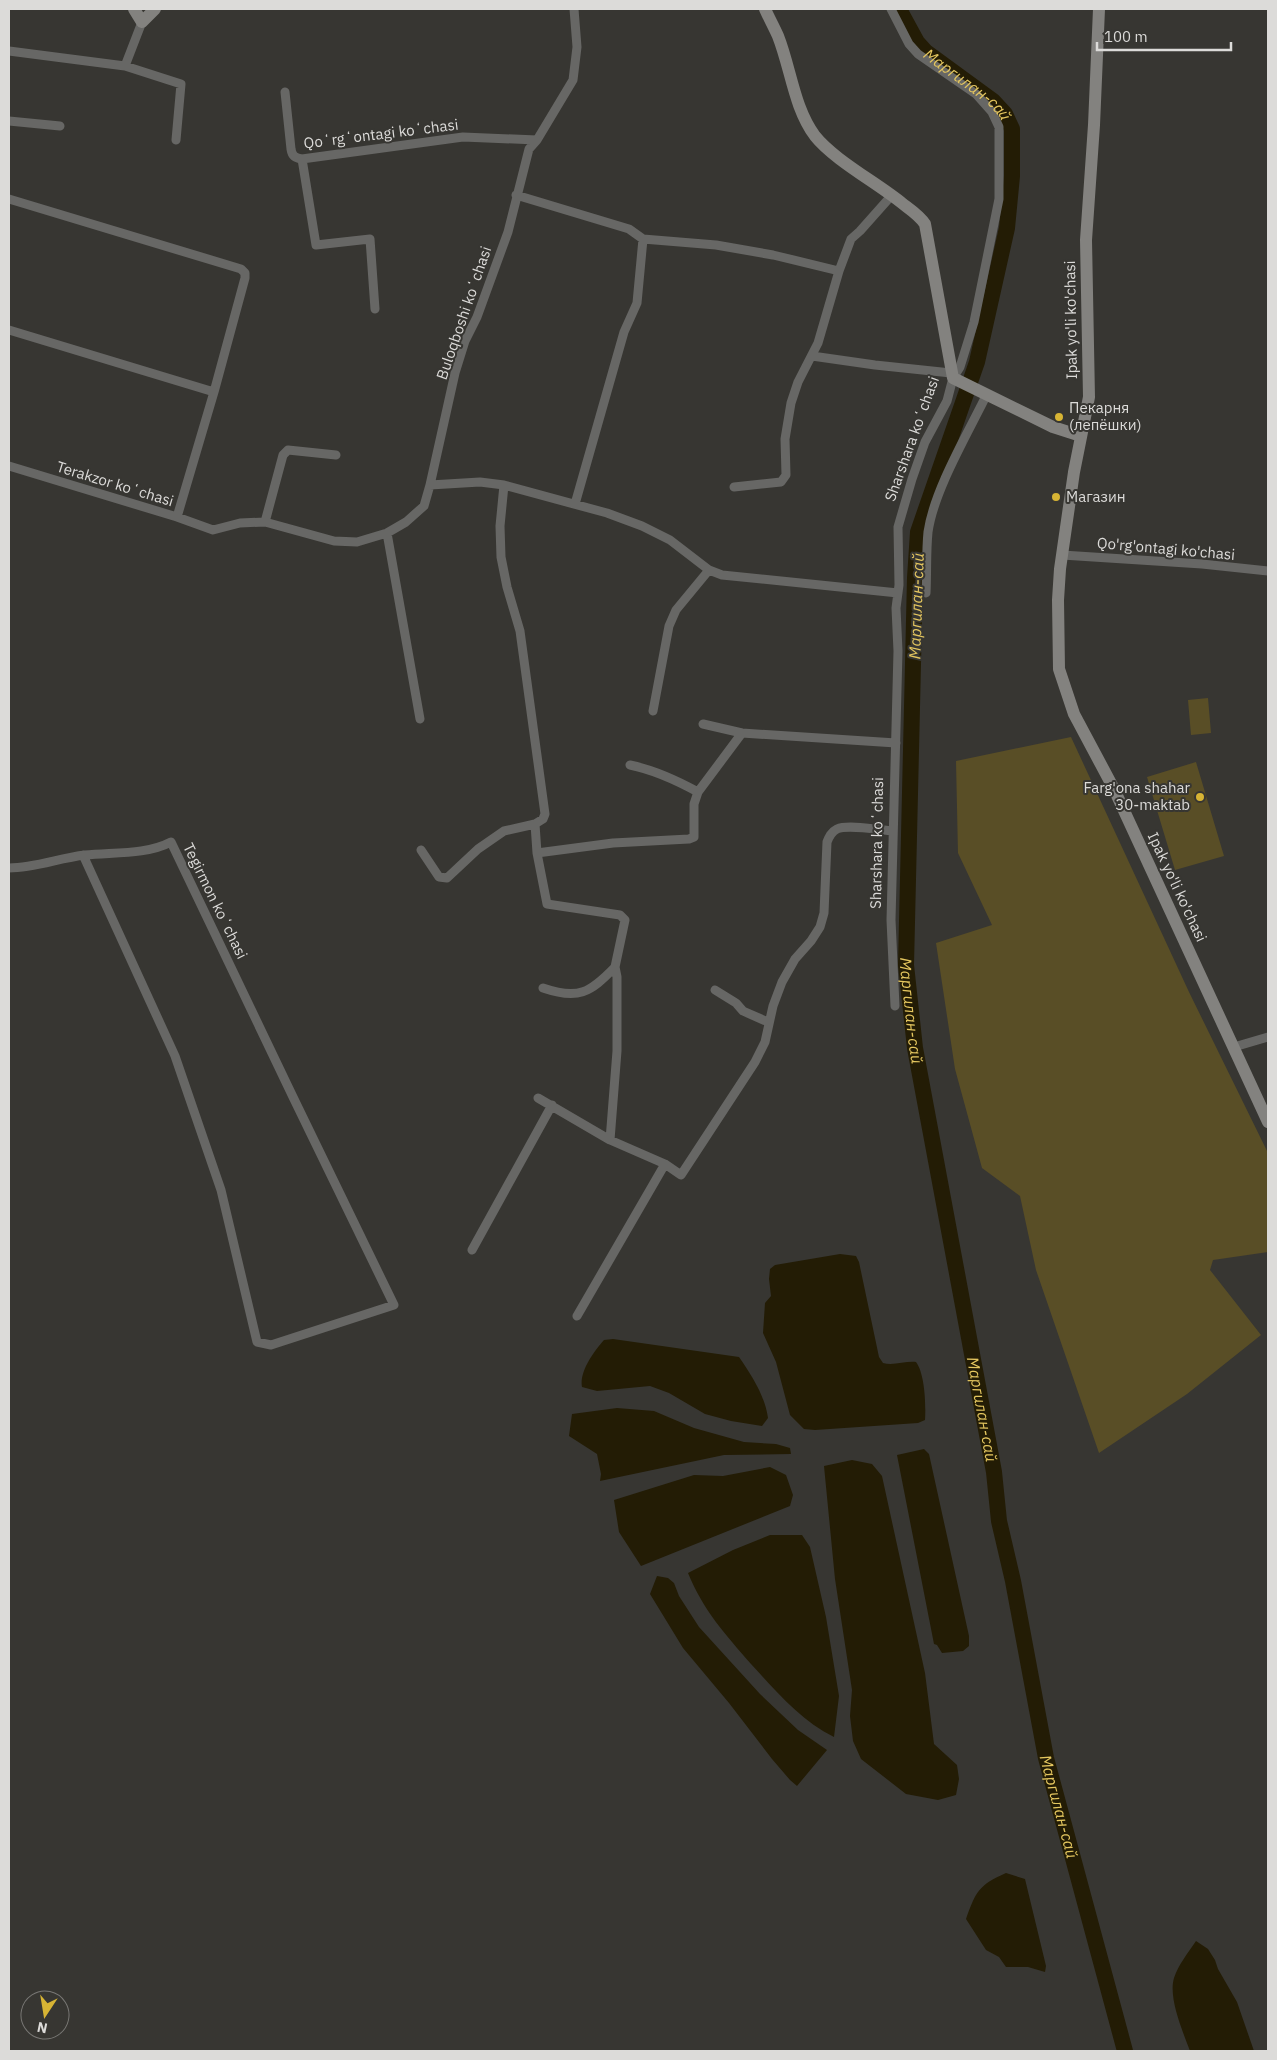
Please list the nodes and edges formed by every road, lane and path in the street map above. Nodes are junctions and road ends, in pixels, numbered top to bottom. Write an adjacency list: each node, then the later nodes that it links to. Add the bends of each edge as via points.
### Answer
1 (134, 9): 7 (main road)
2 (155, 9): 7 (main road)
3 (574, 9): 14 (street, Buloqboshi koʻchasi, via 577,47 573,80)
4 (765, 9): 17 (main road, Sharshara koʻchasi, via 778,37 799,103 816,137)
5 (891, 9): 24 (street, via 909,44 918,54 976,94 992,112 999,128 999,198 974,322 960,367)
6 (1099, 9): 27 (main road, Ipak yo'li ko'chasi, via 1086,250 1089,397)
7 (142, 22): 9 (street)
8 (9, 51): 9 (street)
9 (125, 66): 13 (street, via 181,84)
10 (286, 92): 15 (street, Qoʻrgʻontagi koʻchasi, via 292,155)
11 (9, 121): 12 (street)
12 (60, 126)
13 (176, 140)
14 (537, 140): 15 (street, Qoʻrgʻontagi koʻchasi, via 463,137); 16 (street, Buloqboshi koʻchasi, via 529,148)
15 (302, 159): 21 (street, via 316,246 370,239)
16 (516, 195): 19 (street, via 629,228); 30 (street, Buloqboshi koʻchasi, via 508,232 455,373)
17 (892, 195): 20 (street, via 851,239); 24 (main road, Sharshara koʻchasi, via 925,224)
18 (9, 199): 25 (street, via 241,269 245,278)
19 (643, 239): 20 (street, via 716,244); 33 (street, via 637,304 624,332)
20 (839, 271): 23 (street)
21 (375, 309)
22 (9, 330): 25 (street)
23 (812, 356): 24 (street); 32 (street, via 790,403 785,439 786,475 781,482)
24 (953, 377): 26 (main road); 41 (street, Sharshara koʻchasi, via 947,402 925,442 898,528)
25 (214, 392): 34 (street)
26 (987, 394): 27 (main road, via 1053,427); 42 (street, via 950,468 932,515 928,532)
27 (1081, 436): 38 (main road, Ipak yo'li ko'chasi)
28 (336, 455): 35 (street, via 288,450 283,455)
29 (9, 466): 34 (street, Terakzor koʻchasi)
30 (430, 486): 31 (street, via 480,482); 37 (street, Buloqboshi koʻchasi, via 424,506)
31 (504, 486): 33 (street); 50 (street, via 501,557 520,631 545,814)
32 (734, 487)
33 (574, 504): 39 (street, via 633,522 670,540)
34 (177, 517): 36 (street, Terakzor koʻchasi)
35 (264, 522): 36 (street, Buloqboshi koʻchasi, via 240,523); 37 (street, Buloqboshi koʻchasi, via 334,541 356,542)
36 (213, 530)
37 (387, 533): 44 (street)
38 (1062, 555): 40 (street, Qo'rg'ontagi ko'chasi, via 1202,564); 62 (main road, Ipak yo'li ko'chasi, via 1058,600 1059,668 1071,705)
39 (708, 570): 41 (street, via 722,575); 43 (street, via 676,610 668,626)
40 (1268, 572)
41 (898, 593): 47 (street, Sharshara koʻchasi)
42 (926, 594)
43 (653, 711)
44 (420, 719)
45 (703, 724): 46 (street)
46 (742, 733): 47 (street); 49 (street)
47 (896, 744): 51 (street, Sharshara koʻchasi)
48 (630, 765): 49 (street, via 666,775)
49 (698, 792): 53 (street, via 694,804 696,833 689,839 612,843)
50 (535, 824): 52 (street, via 504,831 478,849 447,878 440,877); 53 (street)
51 (892, 831): 59 (street, Sharshara koʻchasi, via 891,920); 60 (street, via 846,827 831,834 827,842 824,913 820,927 782,982)
52 (420, 850)
53 (537, 853): 56 (street, via 547,904 620,915 625,920)
54 (83, 855): 54 (street, Tegirmon koʻchasi, via 175,1056 220,1190 257,1342 271,1345 394,1305 172,842 153,848); 55 (street)
55 (9, 868)
56 (615, 967): 57 (street, via 600,983 585,991 561,994); 66 (street, via 617,1051)
57 (543, 988)
58 (715, 990): 60 (street, via 743,1011)
59 (895, 1006)
60 (768, 1022): 67 (street, via 755,1062 681,1175)
61 (1268, 1037): 62 (street)
62 (1234, 1047): 65 (main road, Ipak yo'li ko'chasi)
63 (538, 1098): 64 (street)
64 (552, 1105): 66 (street); 68 (street)
65 (1268, 1122)
66 (610, 1140): 67 (street)
67 (665, 1164): 69 (street)
68 (472, 1250)
69 (577, 1316)

